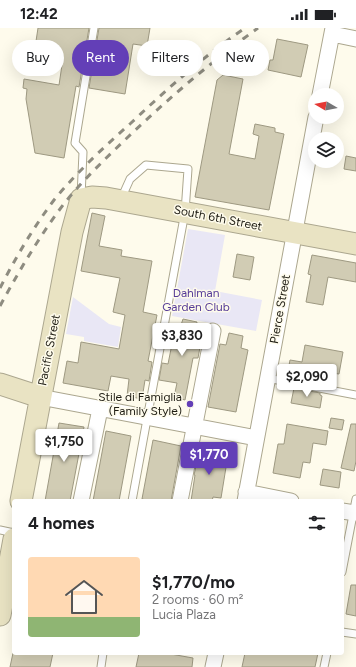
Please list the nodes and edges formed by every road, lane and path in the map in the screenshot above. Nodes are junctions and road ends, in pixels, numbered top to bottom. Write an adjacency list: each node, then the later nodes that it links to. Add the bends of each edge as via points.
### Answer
1 (94, 28): 6 (lane, via 75,144 83,152)
2 (332, 31): 3 (street); 4 (street)
3 (356, 39)
4 (321, 88)
5 (315, 124): 9 (street, Pierce Street)
6 (81, 199): 7 (street, South 6th Street, via 98,197); 16 (street, Pacific Street, via 72,232)
7 (121, 200): 8 (street, South 6th Street); 8 (lane, via 130,179 146,165 188,169)
8 (186, 212): 9 (street, South 6th Street); 18 (lane)
9 (294, 233): 10 (street, South 6th Street); 12 (street, Pierce Street)
10 (356, 244)
11 (213, 331): 19 (street)
12 (267, 378): 14 (lane); 20 (street, Pierce Street)
13 (0, 384): 16 (street)
14 (356, 395)
15 (0, 396): 16 (street)
16 (40, 397): 17 (street); 22 (street, Pacific Street)
17 (100, 409): 18 (street); 23 (street)
18 (148, 418): 19 (street); 24 (lane)
19 (195, 426): 20 (street); 25 (street)
20 (256, 438): 21 (street, Pierce Street)
21 (245, 497): 26 (street)
22 (21, 499)
23 (82, 499)
24 (132, 499)
25 (180, 499)
26 (268, 499)
27 (352, 509): 31 (lane)
28 (0, 530): 29 (lane)
29 (12, 533)
30 (12, 552): 32 (street)
31 (344, 559)
32 (4, 606)
33 (344, 632): 34 (lane)
34 (356, 634)
35 (103, 655): 38 (lane)
36 (216, 655): 39 (street)
37 (327, 655): 40 (lane)
38 (100, 667)
39 (213, 667)
40 (324, 667)

